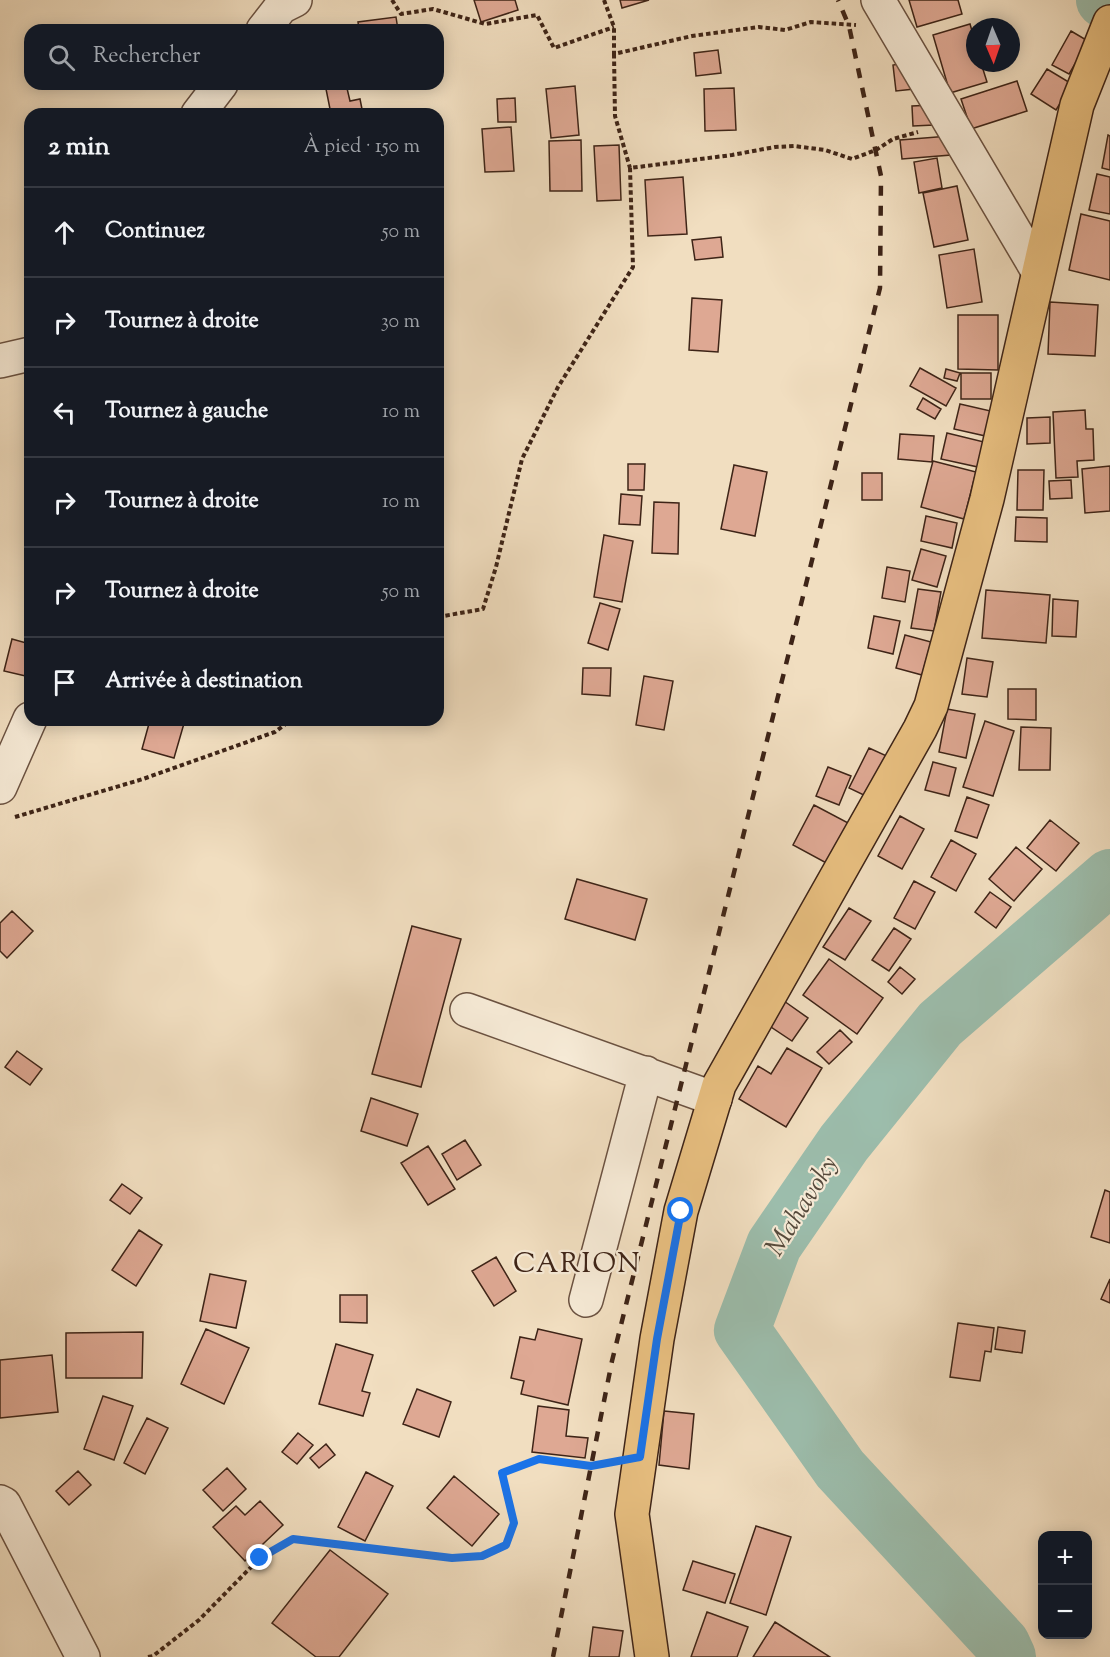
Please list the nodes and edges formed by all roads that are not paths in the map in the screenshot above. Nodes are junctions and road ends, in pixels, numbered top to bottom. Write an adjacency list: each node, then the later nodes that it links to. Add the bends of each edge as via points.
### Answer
1 (295, 0): 4 (street, via 281,7)
2 (886, 12): 7 (street)
3 (1110, 22): 7 (main road, via 1077,105)
4 (268, 24)
5 (216, 90): 6 (street)
6 (203, 108)
7 (1038, 271): 14 (main road, via 987,499 931,706 719,1085)
8 (24, 355): 9 (street)
9 (0, 361)
10 (27, 726): 11 (street)
11 (0, 787)
12 (467, 1010): 13 (street)
13 (646, 1073): 14 (street); 15 (street)
14 (715, 1099): 18 (main road, via 681,1211 657,1339 632,1515)
15 (586, 1300)
16 (0, 1502): 17 (street)
17 (83, 1657)
18 (652, 1657)

